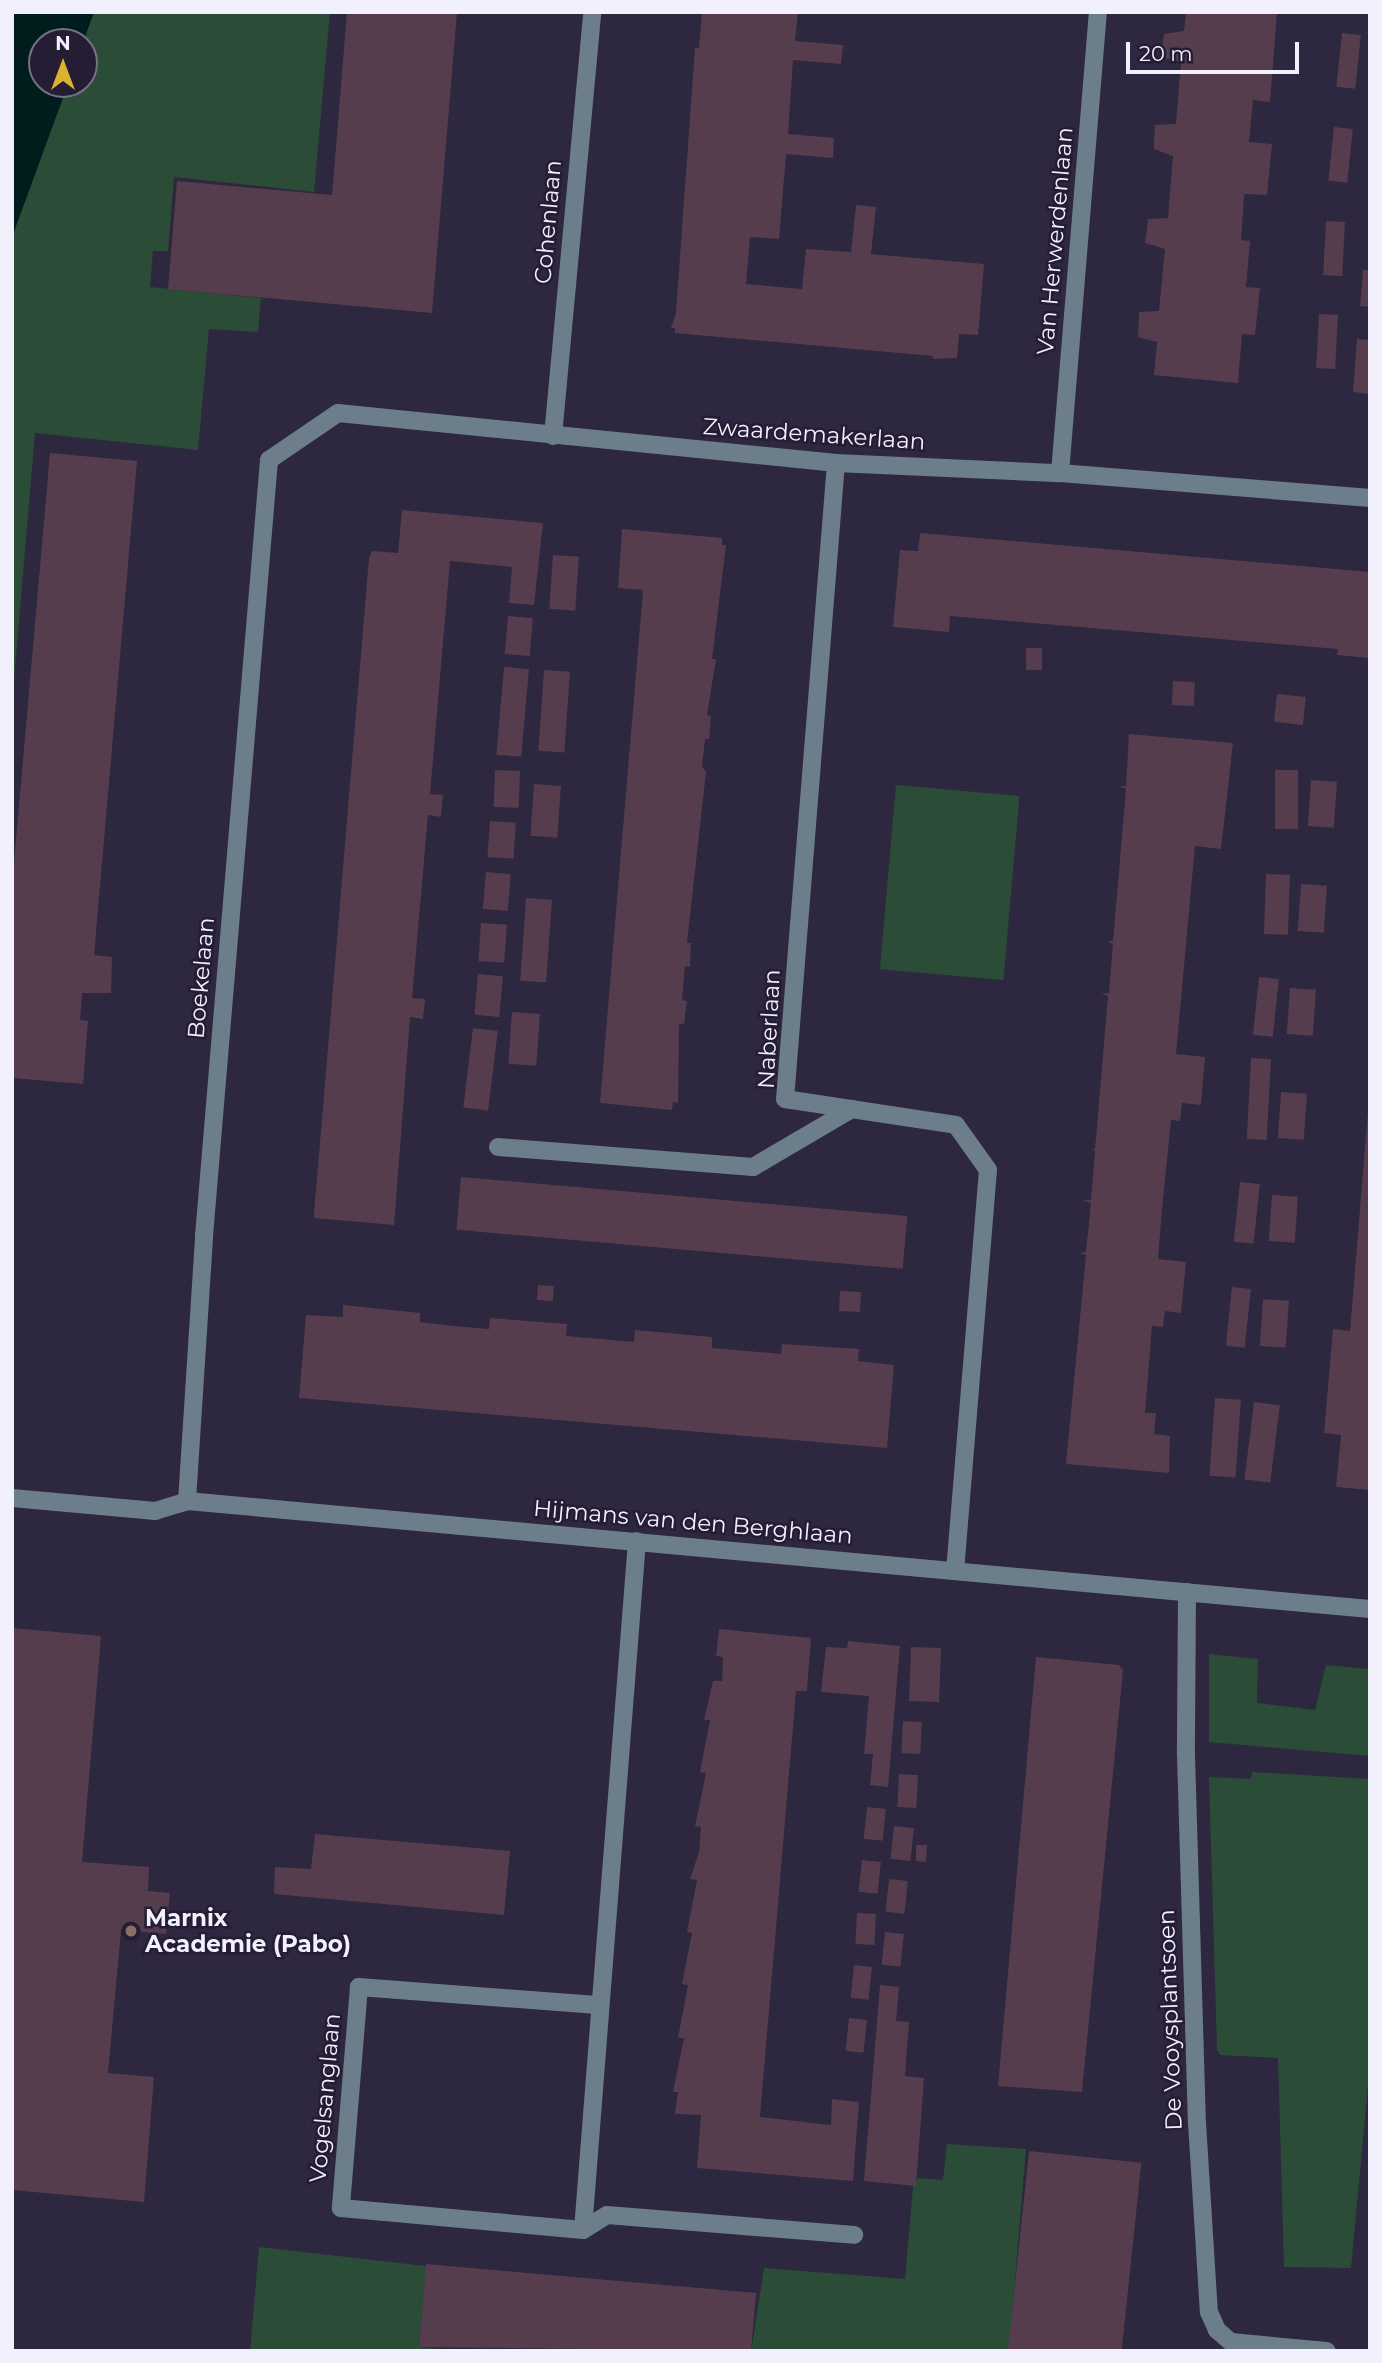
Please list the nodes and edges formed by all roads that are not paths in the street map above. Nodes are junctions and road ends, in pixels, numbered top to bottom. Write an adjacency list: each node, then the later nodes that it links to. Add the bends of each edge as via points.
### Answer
1 (592, 12): 3 (street, Cohenlaan)
2 (1098, 12): 6 (street, Van Herwerdenlaan)
3 (553, 436): 4 (street, Zwaardemakerlaan, via 338,412); 5 (street, Zwaardemakerlaan)
4 (270, 460): 11 (street, Boekelaan, via 204,1236)
5 (836, 463): 6 (street, Zwaardemakerlaan); 8 (street, Naberlaan, via 785,1098)
6 (1060, 473): 7 (street, Zwaardemakerlaan)
7 (1370, 498)
8 (852, 1109): 9 (street, via 753,1167); 13 (street, Naberlaan, via 956,1125 988,1170)
9 (498, 1147)
10 (12, 1498): 11 (street, Hijmans van den Berghlaan, via 155,1510)
11 (187, 1501): 12 (street, Hijmans van den Berghlaan)
12 (637, 1541): 13 (street, Hijmans van den Berghlaan); 16 (street)
13 (955, 1570): 14 (street, Hijmans van den Berghlaan)
14 (1187, 1592): 15 (street, Hijmans van den Berghlaan); 19 (street, De Vooysplantsoen, via 1186,1755 1197,2123 1209,2312 1216,2330 1231,2342)
15 (1370, 1609)
16 (597, 2006): 17 (street); 17 (street, Vogelsanglaan, via 359,1987 341,2208)
17 (583, 2230): 18 (street, via 607,2215)
18 (853, 2235)
19 (1327, 2351)

